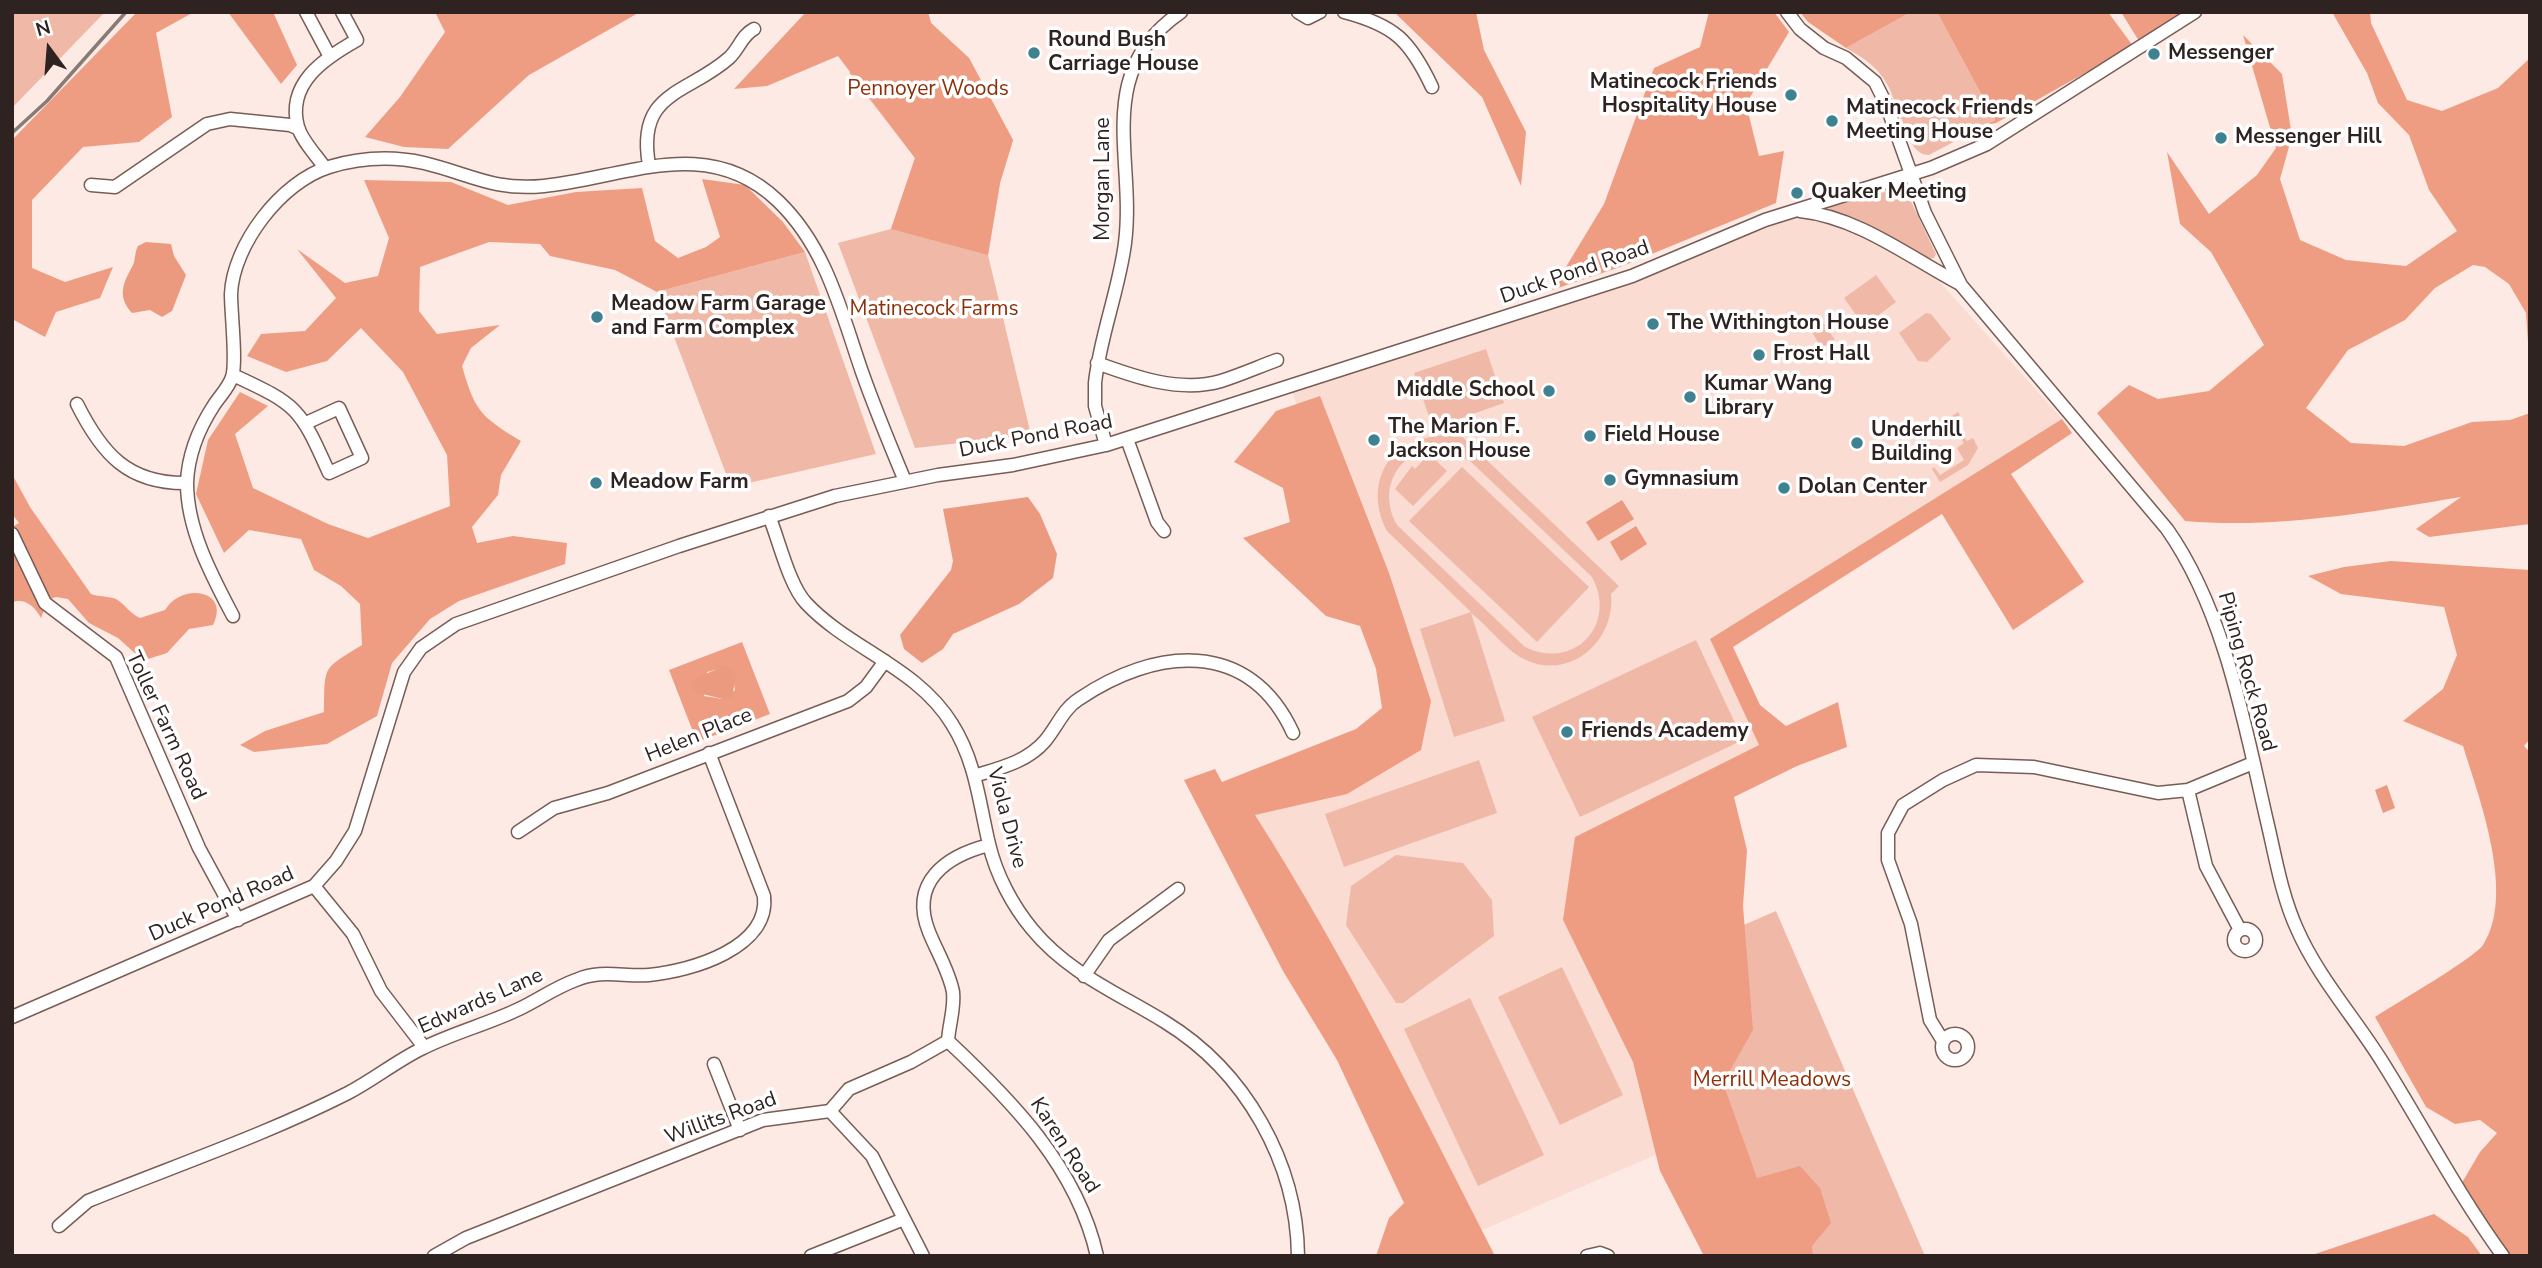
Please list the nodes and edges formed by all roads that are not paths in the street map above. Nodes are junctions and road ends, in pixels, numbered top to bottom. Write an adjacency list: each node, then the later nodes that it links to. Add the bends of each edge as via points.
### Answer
1 (306, 12): 10 (street)
2 (342, 12): 10 (street, via 357,40)
3 (1181, 12): 20 (street, Morgan Lane, via 1143,51 1124,93 1126,233)
4 (1298, 12): 5 (street, via 1308,18)
5 (1321, 12)
6 (1344, 12): 11 (street, via 1374,20 1401,37 1419,58)
7 (1787, 12): 15 (street, Piping Rock Road, via 1800,29 1875,82)
8 (2195, 12): 15 (street, Duck Pond Road, via 1987,144)
9 (754, 29): 13 (street, via 730,57 657,107 646,133)
10 (329, 55): 12 (street, via 302,86)
11 (1433, 87)
12 (299, 129): 14 (street); 16 (street, via 218,120 115,187)
13 (649, 165): 14 (street, via 530,187 478,182 403,160 354,161); 26 (street, via 682,163 735,173 775,198 797,221 831,280)
14 (325, 168): 21 (street, via 283,194 251,236 231,291)
15 (1910, 174): 17 (street, Duck Pond Road); 18 (street, Piping Rock Road)
16 (91, 185)
17 (1792, 211): 18 (street, via 1819,213 1853,226); 24 (street, Duck Pond Road, via 1632,276)
18 (1961, 285): 35 (street, Piping Rock Road, via 2189,559 2214,617)
19 (1277, 360): 20 (street, via 1218,382 1179,385)
20 (1097, 363): 25 (street, Morgan Lane, via 1095,406)
21 (233, 375): 23 (street, via 283,398); 27 (street, via 198,434)
22 (77, 404): 27 (street, via 91,431 125,467 144,479)
23 (306, 423): 23 (street, via 329,473 362,458 339,408)
24 (1127, 439): 25 (street, Duck Pond Road); 29 (street)
25 (1106, 445): 26 (street, Duck Pond Road)
26 (905, 481): 28 (street, Duck Pond Road)
27 (187, 483): 31 (street, via 201,549)
28 (769, 516): 32 (street, Viola Drive, via 805,602); 40 (street, Duck Pond Road, via 477,615 432,638 412,659 396,690 355,831)
29 (1164, 531)
30 (12, 534): 42 (street, Toller Farm Road, via 45,603 116,657 199,848)
31 (233, 616)
32 (885, 661): 34 (street, Helen Place, via 866,687 848,701); 36 (street, Viola Drive, via 942,709 965,746)
33 (1293, 733): 36 (street, via 1268,695 1236,672 1177,659 1143,667 1079,699 1029,756)
34 (709, 753): 38 (street, Helen Place, via 608,793 554,807); 48 (street, Edwards Lane, via 764,896 763,917 751,937 671,972 608,972 576,979 519,1010)
35 (2253, 763): 37 (street); 61 (street, Piping Rock Road, via 2297,930)
36 (974, 776): 39 (street, Viola Drive)
37 (2188, 790): 43 (street, via 2206,866); 47 (street, via 2144,792 2034,767 1994,764 1960,771 1903,805 1888,833 1888,860 1911,924 1930,1020)
38 (518, 832)
39 (989, 845): 44 (street, Viola Drive, via 1021,915 1053,952); 46 (street, via 951,859 936,870 924,897 928,930 953,993)
40 (314, 886): 42 (street, Duck Pond Road); 48 (street, via 353,934 381,991)
41 (1178, 889): 44 (street, via 1115,935)
42 (238, 920): 45 (street, Duck Pond Road)
43 (2240, 930)
44 (1084, 976): 58 (street, Viola Drive, via 1176,1030 1214,1060 1241,1090 1284,1171)
45 (12, 1017)
46 (948, 1041): 50 (street, via 849,1089); 57 (street, Karen Road, via 1024,1115 1083,1208)
47 (1943, 1041)
48 (424, 1047): 53 (street, Edwards Lane, via 337,1098 88,1201)
49 (714, 1064): 51 (street)
50 (830, 1111): 51 (street, Willits Road, via 787,1115); 52 (street, via 872,1156)
51 (740, 1130): 54 (street, Willits Road, via 466,1238)
52 (904, 1219): 55 (street); 56 (street)
53 (59, 1226)
54 (434, 1256)
55 (811, 1256)
56 (923, 1256)
57 (1097, 1256)
58 (1298, 1256)
59 (1587, 1256): 60 (street)
60 (1608, 1256)
61 (2503, 1256)

